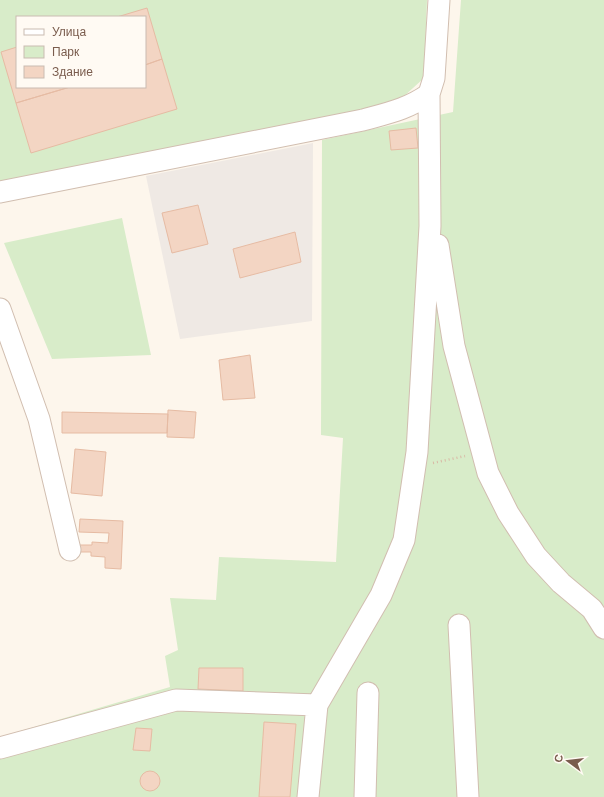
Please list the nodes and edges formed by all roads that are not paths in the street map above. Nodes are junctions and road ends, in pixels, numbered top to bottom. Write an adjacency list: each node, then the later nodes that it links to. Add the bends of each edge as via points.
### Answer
1 (439, 0): 2 (street, via 434,78)
2 (429, 94): 3 (street, via 403,109 198,159); 4 (street)
3 (0, 192)
4 (430, 226): 8 (street, via 438,245 454,346 488,473 508,513 536,556 561,583 592,609); 10 (street, via 417,452 404,540 381,595)
5 (0, 309): 6 (street, via 39,419)
6 (70, 550)
7 (459, 625): 14 (street)
8 (604, 628)
9 (368, 693): 13 (street)
10 (318, 705): 11 (street, via 176,700); 12 (street)
11 (0, 748)
12 (308, 797)
13 (365, 797)
14 (468, 797)

